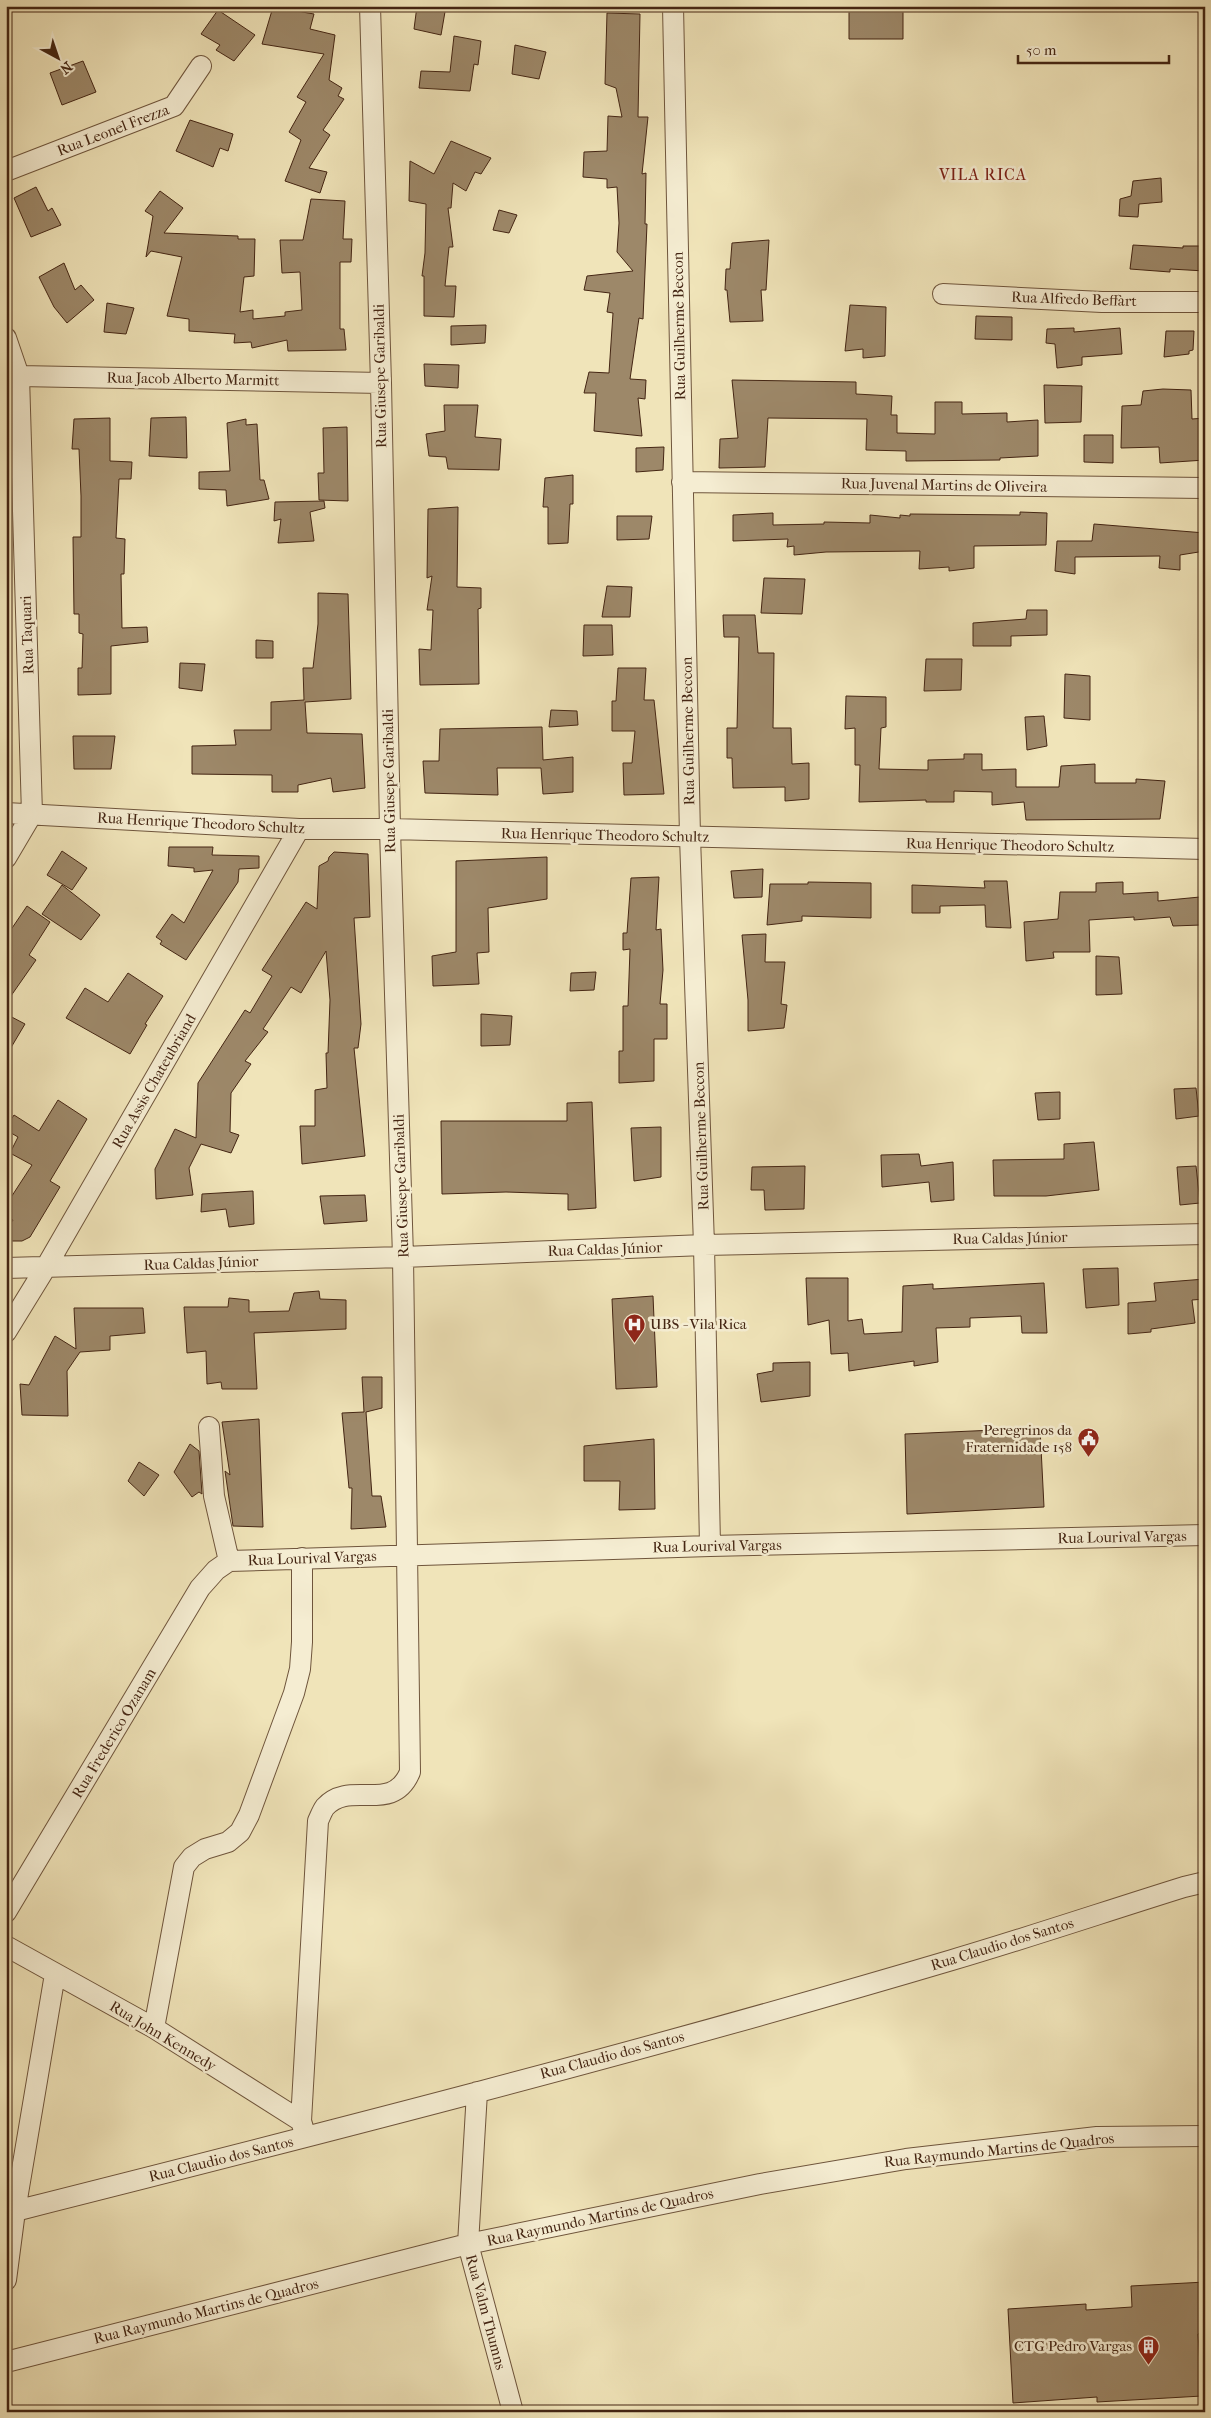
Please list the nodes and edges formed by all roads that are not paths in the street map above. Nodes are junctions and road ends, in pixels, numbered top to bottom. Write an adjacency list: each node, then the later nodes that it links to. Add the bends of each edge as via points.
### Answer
1 (370, 6): 9 (street, Rua Giusepe Garibaldi)
2 (673, 6): 10 (street, Rua Guilherme Beccon)
3 (201, 66): 4 (street, Rua Leonel Frezza, via 174,106)
4 (6, 171)
5 (943, 294): 6 (street, Rua Alfredo Beffart, via 1102,302)
6 (1205, 302)
7 (6, 338): 8 (street, Rua Taquari)
8 (13, 379): 9 (street, Rua Jacob Alberto Marmitt); 13 (street, Rua Taquari)
9 (381, 383): 15 (street, Rua Giusepe Garibaldi)
10 (682, 482): 11 (street, Rua Juvenal Martins de Oliveira); 16 (street, Rua Guilherme Beccon)
11 (1205, 488)
12 (6, 813): 13 (street, Rua Henrique Theodoro Schultz)
13 (32, 814): 14 (street, Rua Henrique Theodoro Schultz); 18 (street)
14 (299, 829): 15 (street, Rua Henrique Theodoro Schultz); 22 (street, Rua Assis Chateubriand)
15 (390, 829): 16 (street, Rua Henrique Theodoro Schultz); 21 (street, Rua Giusepe Garibaldi)
16 (690, 837): 17 (street, Rua Henrique Theodoro Schultz); 20 (street, Rua Guilherme Beccon)
17 (1205, 849)
18 (6, 858)
19 (1205, 1234): 20 (street, Rua Caldas Júnior)
20 (704, 1245): 21 (street, Rua Caldas Júnior); 27 (street, Rua Guilherme Beccon)
21 (403, 1257): 22 (street, Rua Caldas Júnior); 28 (street, Rua Giusepe Garibaldi)
22 (46, 1267): 23 (street, Rua Caldas Júnior); 24 (street, Rua Assis Chateubriand)
23 (6, 1268)
24 (6, 1332)
25 (209, 1427): 30 (street, via 214,1496)
26 (1205, 1535): 27 (street, Rua Lourival Vargas)
27 (710, 1546): 28 (street, Rua Lourival Vargas)
28 (407, 1555): 29 (street, Rua Lourival Vargas); 37 (street, Rua Giusepe Garibaldi, via 410,1772 405,1785 393,1794 336,1799 325,1808 318,1822)
29 (302, 1558): 30 (street, Rua Lourival Vargas); 35 (street, via 302,1642 294,1693 240,1832 228,1842 192,1857 184,1867)
30 (229, 1560): 32 (street, Rua Frederico Ozanam, via 200,1588)
31 (1205, 1882): 36 (street, Rua Claudio dos Santos, via 779,2010)
32 (6, 1912)
33 (6, 1946): 34 (street, Rua John Kennedy)
34 (56, 1974): 35 (street, Rua John Kennedy); 39 (street)
35 (154, 2028): 37 (street, Rua John Kennedy)
36 (477, 2092): 37 (street, Rua Claudio dos Santos); 40 (street, Rua Valm Thumns)
37 (303, 2130): 39 (street, Rua Claudio dos Santos)
38 (1205, 2136): 40 (street, Rua Raymundo Martins de Quadros, via 1097,2137 906,2159 760,2184)
39 (15, 2211): 41 (street)
40 (468, 2244): 42 (street, Rua Raymundo Martins de Quadros); 43 (street, Rua Valm Thumns)
41 (6, 2280)
42 (6, 2362)
43 (513, 2412)

